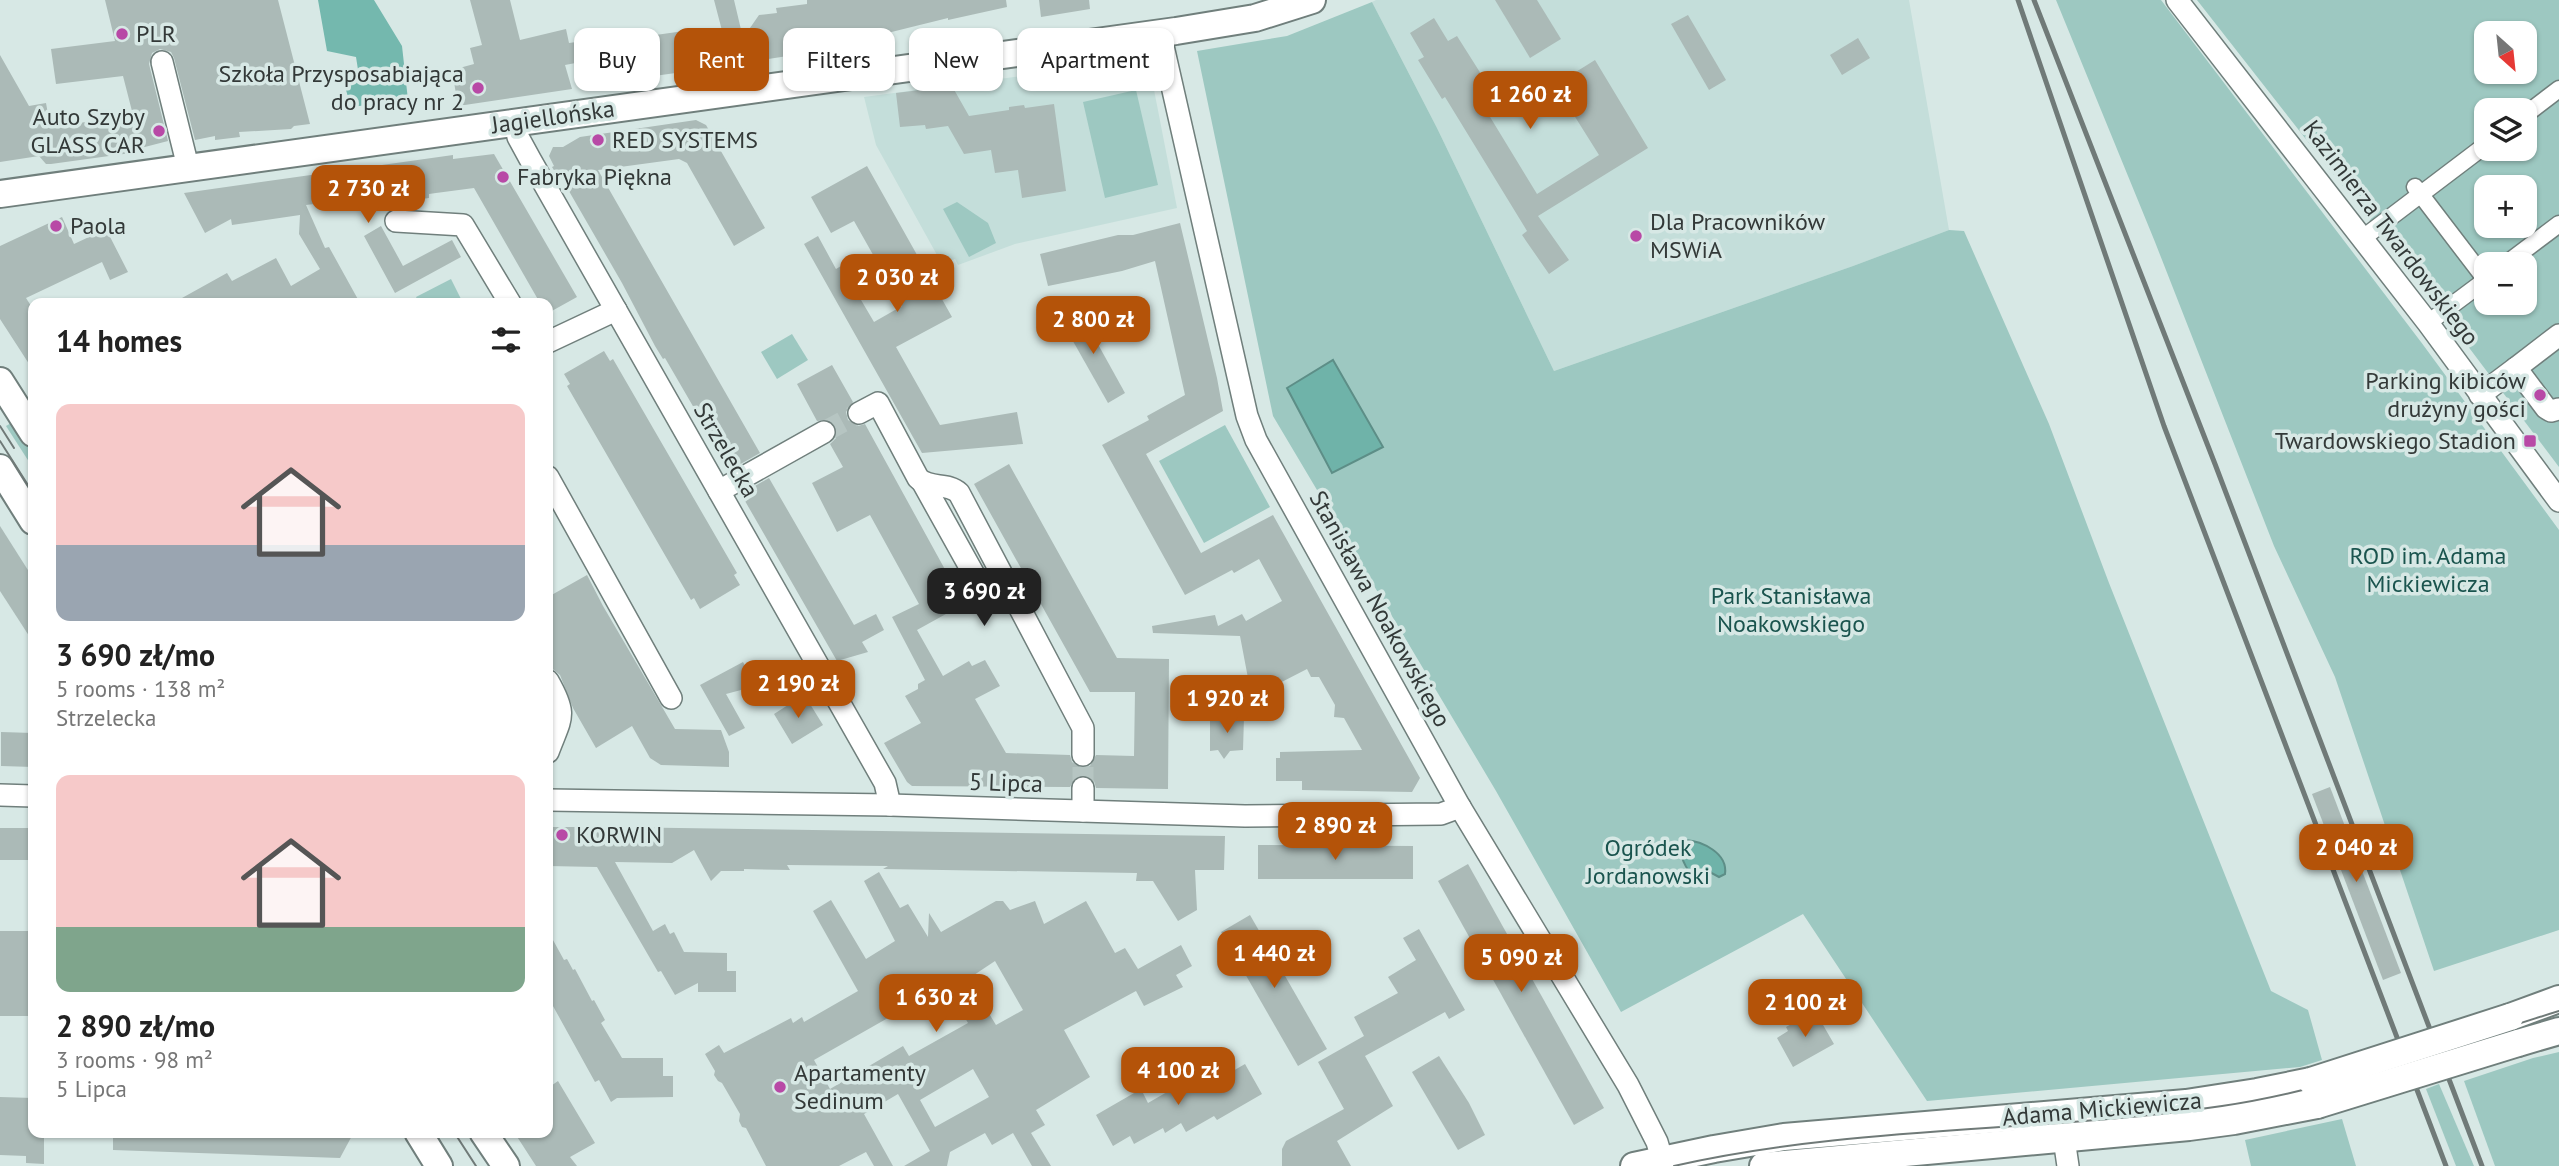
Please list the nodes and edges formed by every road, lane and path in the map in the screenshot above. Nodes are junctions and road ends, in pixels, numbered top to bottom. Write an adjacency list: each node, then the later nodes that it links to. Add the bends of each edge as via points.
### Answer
1 (1312, 0): 3 (street, Jagiellońska, via 1255,18)
2 (2177, 0): 16 (street, Kazimierza Twardowskiego)
3 (1174, 31)
4 (1017, 53): 9 (street, Jagiellońska)
5 (162, 62): 11 (street)
6 (2559, 89): 8 (street)
7 (1173, 91): 46 (street, Stanisława Noakowskiego, via 1249,425)
8 (2537, 106)
9 (515, 122): 11 (street, Jagiellońska); 21 (street, Strzelecka, via 521,141)
10 (2474, 153): 12 (street)
11 (187, 167): 13 (street, Jagiellońska)
12 (2418, 190): 16 (street); 18 (street)
13 (0, 194)
14 (396, 221): 20 (street, via 463,225)
15 (2559, 224): 17 (street)
16 (2363, 238): 22 (street, Kazimierza Twardowskiego)
17 (2522, 252)
18 (2474, 263)
19 (2474, 288): 22 (street)
20 (507, 298)
21 (616, 310): 24 (street); 34 (street, Strzelecka)
22 (2428, 323): 27 (street, Kazimierza Twardowskiego)
23 (2559, 335): 25 (street)
24 (553, 340)
25 (2519, 373): 27 (street); 28 (street, via 2546,408)
26 (0, 381): 30 (street)
27 (2484, 400): 35 (street, Kazimierza Twardowskiego)
28 (2559, 409)
29 (859, 414): 40 (street, via 878,403 923,483 949,487 959,494 1083,729)
30 (28, 425)
31 (824, 432): 34 (street)
32 (0, 470): 36 (street)
33 (553, 486): 38 (street)
34 (719, 491): 45 (street, Strzelecka, via 885,783)
35 (2559, 501)
36 (28, 513)
37 (553, 691): 39 (street, via 561,707)
38 (671, 698)
39 (553, 738)
40 (1083, 755)
41 (1083, 788): 47 (street)
42 (0, 795): 43 (street)
43 (28, 796)
44 (553, 800): 45 (street, 5 Lipca)
45 (890, 805): 47 (street, 5 Lipca)
46 (1460, 807): 47 (street, 5 Lipca, via 1424,815); 53 (street, Stanisława Noakowskiego, via 1632,1093)
47 (1083, 811)
48 (2559, 999): 50 (street, Adama Mickiewicza, bridge)
49 (2559, 1031): 50 (street, Adama Mickiewicza, bridge)
50 (2314, 1093): 51 (street, Adama Mickiewicza, via 2210,1100)
51 (2062, 1125): 53 (street, Adama Mickiewicza, via 1802,1135); 56 (street, Adama Mickiewicza); 57 (street)
52 (422, 1138): 54 (street)
53 (1663, 1163): 55 (street, Adama Mickiewicza)
54 (439, 1166)
55 (1634, 1166)
56 (1763, 1166)
57 (2068, 1166)

